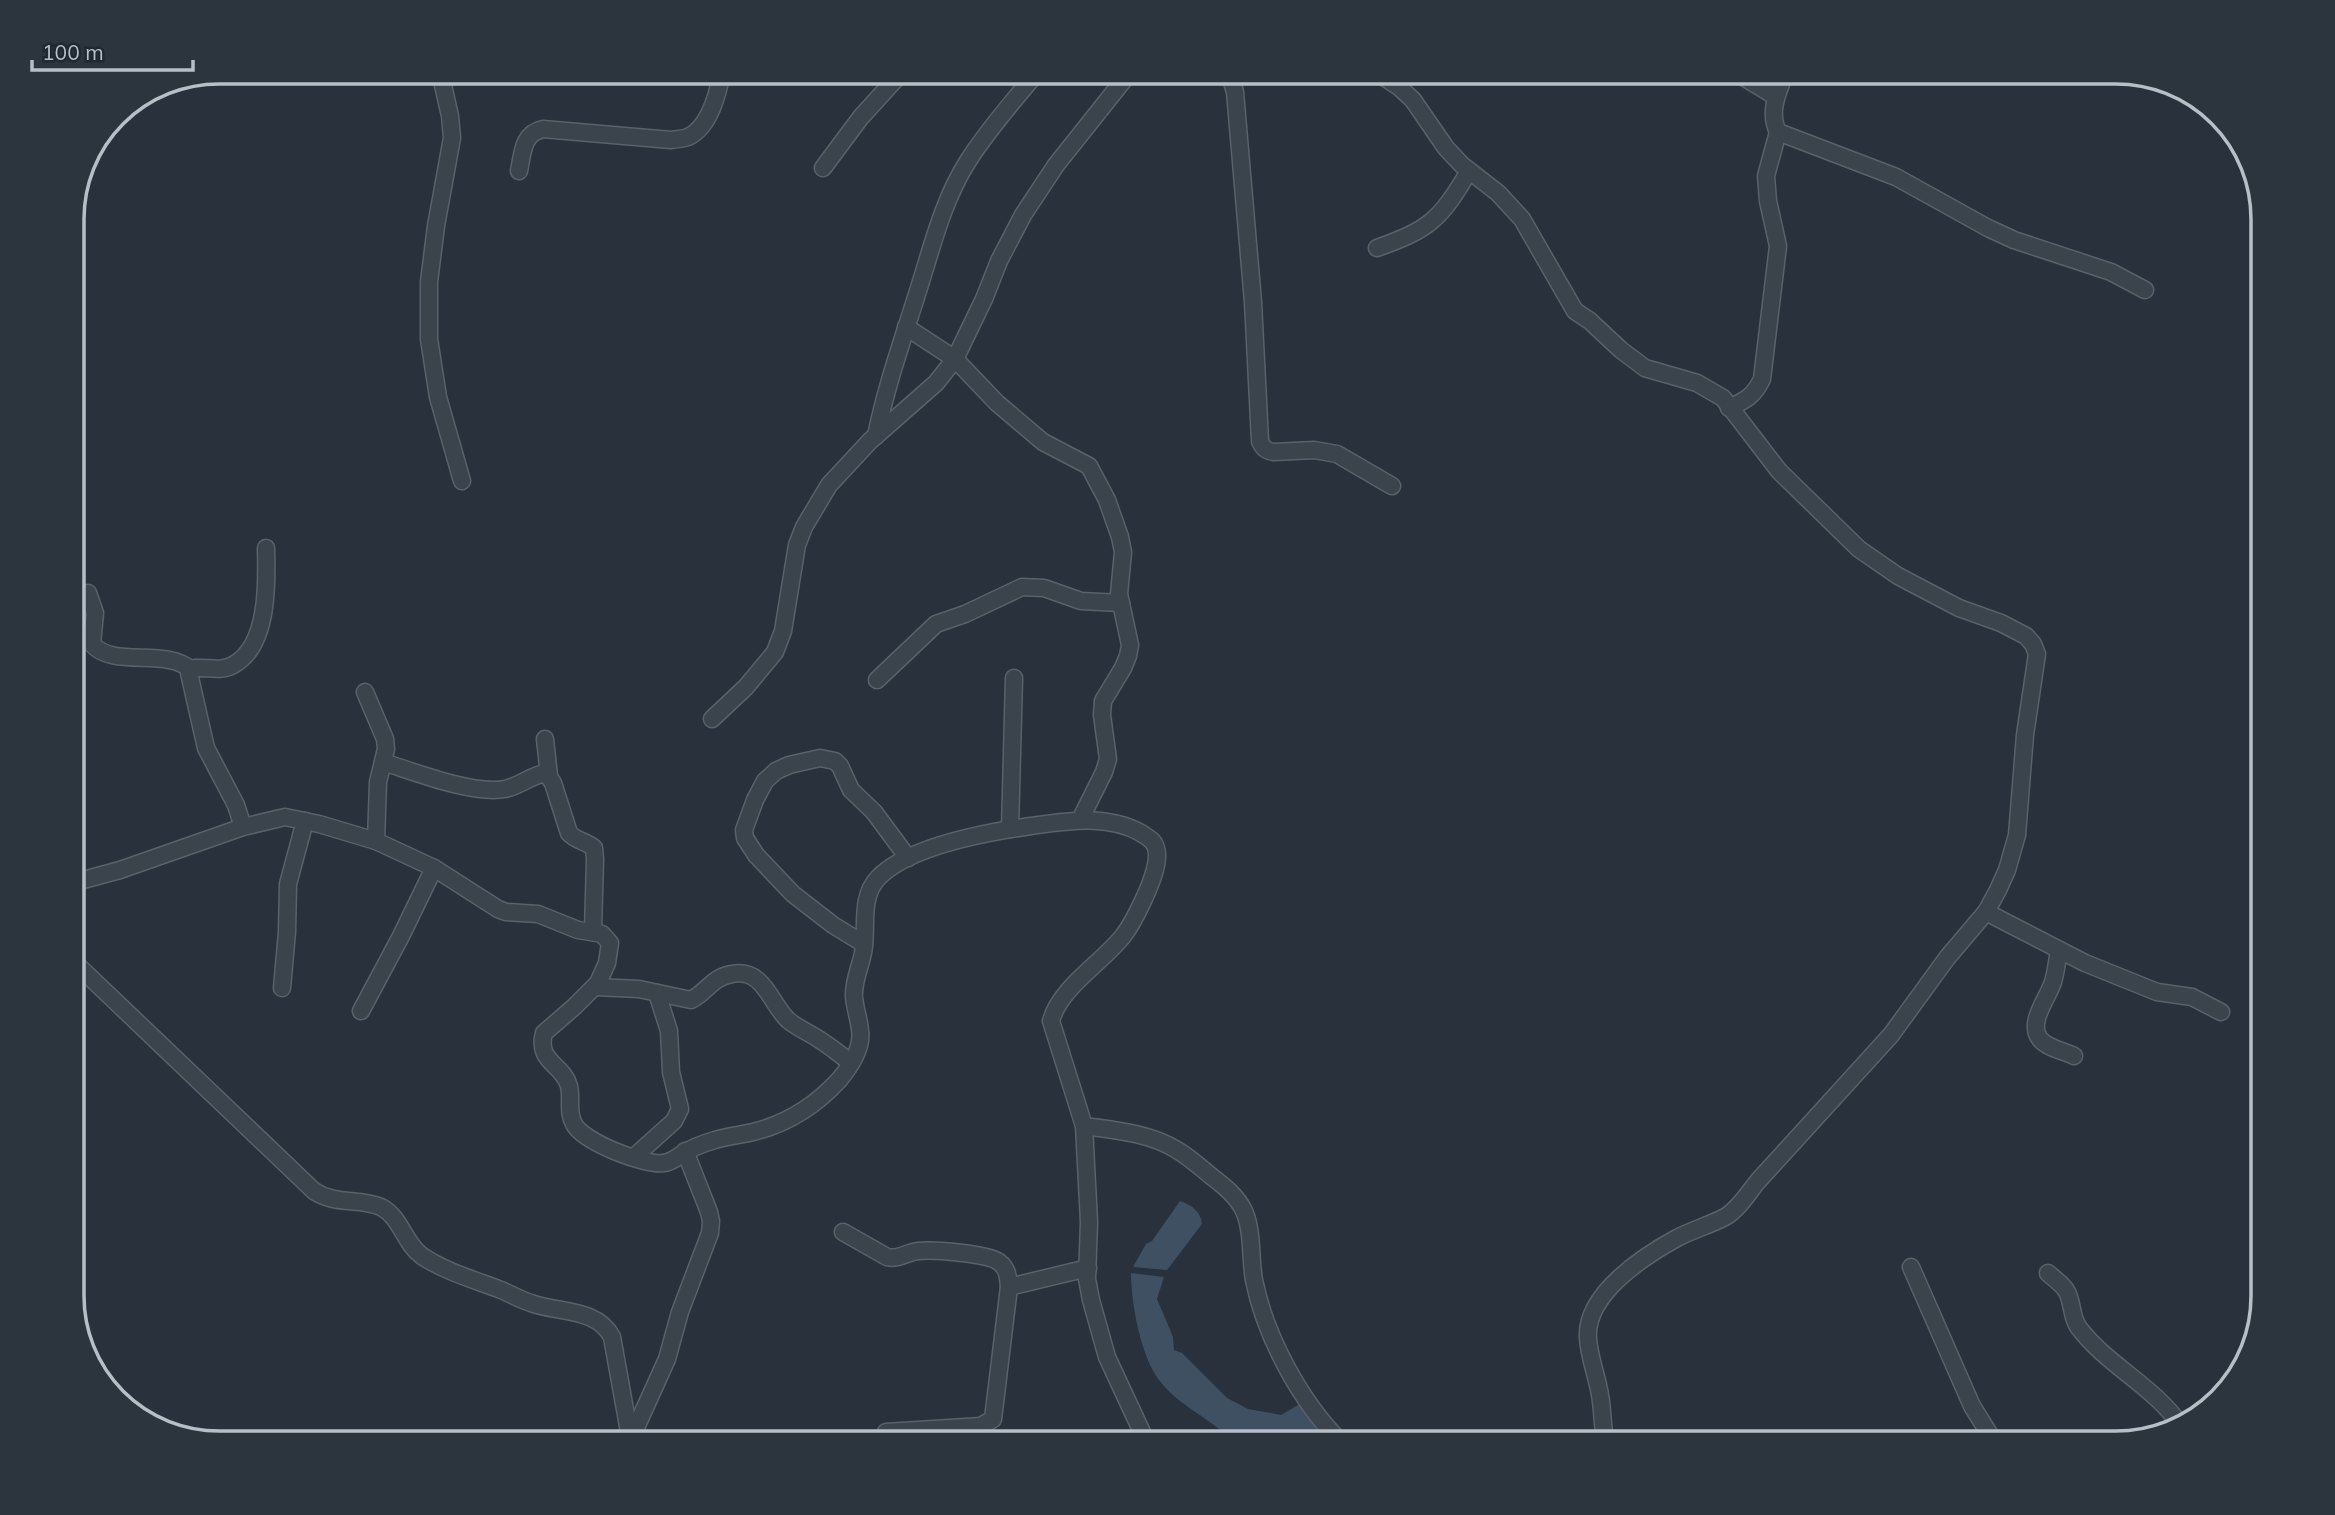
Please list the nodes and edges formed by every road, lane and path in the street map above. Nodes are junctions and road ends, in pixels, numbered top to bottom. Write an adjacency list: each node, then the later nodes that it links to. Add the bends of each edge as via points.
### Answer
1 (443, 84): 21 (street, via 452,138 429,282 429,339 438,397)
2 (720, 84): 13 (street, via 700,128 687,138 543,129 533,131 526,141)
3 (891, 84): 12 (street)
4 (1027, 84): 17 (street, via 982,139 957,180)
5 (1120, 84): 18 (street, via 1056,165 1024,215)
6 (1233, 84): 22 (street, via 1262,447 1274,452 1337,454)
7 (1394, 84): 14 (street, via 1413,100 1446,148)
8 (1756, 84): 10 (street)
9 (1781, 84): 10 (street)
10 (1776, 96): 11 (street, via 1773,119)
11 (1779, 132): 16 (street, via 1896,177 2014,240 2111,272); 19 (street, via 1766,176 1778,246 1762,379 1748,399)
12 (823, 168)
13 (519, 171)
14 (1469, 171): 15 (street, via 1432,223); 19 (street, via 1522,219 1575,311 1644,368 1697,383 1723,398)
15 (1377, 248)
16 (2145, 290)
17 (906, 327): 18 (street); 20 (street)
18 (956, 359): 20 (street); 25 (street, via 997,403 1043,442 1089,466 1096,476 1123,552)
19 (1729, 408): 42 (street, via 1779,471 1859,548 1898,576 1959,608 2001,623 2033,644 2038,663 2025,735 2017,835 2007,870)
20 (876, 436): 30 (street, via 829,485 804,527 775,652)
21 (462, 481)
22 (1392, 486)
23 (266, 548): 26 (street, via 265,608 253,642 232,666)
24 (88, 593): 26 (street, via 94,613 92,644 102,654 178,662)
25 (1121, 603): 28 (street, via 1081,601 1044,588 1022,587 936,624); 34 (street, via 1128,656 1103,701 1108,759)
26 (191, 670): 36 (street, via 189,681 206,748)
27 (1014, 678): 37 (street)
28 (877, 680)
29 (365, 692): 32 (street, via 385,739)
30 (712, 719)
31 (545, 738): 33 (street)
32 (383, 762): 33 (street, via 488,790 512,788 539,774); 38 (street)
33 (549, 776): 43 (street, via 569,833 594,848)
34 (1080, 820): 37 (street); 54 (street, via 1138,831 1155,844 1157,853 1136,916 1053,1013 1052,1027)
35 (305, 821): 36 (street, via 285,817); 38 (street); 48 (street, via 288,884)
36 (243, 827): 41 (street)
37 (1010, 829): 39 (street)
38 (376, 841): 40 (street)
39 (908, 858): 44 (street, via 878,878 869,893); 44 (street, via 851,790 835,761 820,758 776,771 755,800 744,830 756,855 793,894)
40 (434, 868): 43 (street, via 498,909 538,914); 50 (street)
41 (84, 880)
42 (1986, 912): 45 (street); 68 (street, via 1891,1035 1740,1205 1639,1260 1606,1293 1588,1325 1587,1336)
43 (593, 932): 47 (street, via 607,938 610,950)
44 (864, 944): 53 (street, via 854,997 861,1041)
45 (2059, 950): 51 (street, via 2142,987 2192,997); 52 (street, via 2036,1032 2047,1044)
46 (84, 971): 63 (street, via 324,1198 384,1208 421,1255 449,1270 529,1303 606,1326 612,1337)
47 (595, 987): 49 (street); 56 (street, via 544,1033 542,1046 568,1083 570,1115 579,1132)
48 (282, 988)
49 (657, 993): 53 (street, via 691,1000 716,979 733,973 755,978 789,1021); 56 (street, via 669,1031 669,1059 680,1109 674,1121)
50 (361, 1011)
51 (2221, 1012)
52 (2074, 1056)
53 (851, 1063): 55 (street, via 835,1084 794,1116)
54 (1084, 1126): 59 (street); 67 (street, via 1128,1132 1175,1148 1236,1198 1245,1212 1258,1300 1286,1364)
55 (685, 1152): 56 (street, via 667,1163); 64 (street, via 709,1212 710,1233 667,1359)
56 (634, 1157)
57 (843, 1232): 61 (street, via 894,1259 921,1250 992,1258 1003,1266)
58 (1911, 1267): 69 (street, via 1972,1406)
59 (1088, 1268): 61 (street); 66 (street, via 1091,1300 1107,1357)
60 (2048, 1273): 62 (street, via 2067,1290 2081,1330)
61 (1009, 1287): 65 (street, via 993,1419 981,1426)
62 (2174, 1418)
63 (629, 1431)
64 (634, 1431)
65 (902, 1431)
66 (1141, 1431)
67 (1329, 1431)
68 (1604, 1431)
69 (1988, 1431)

